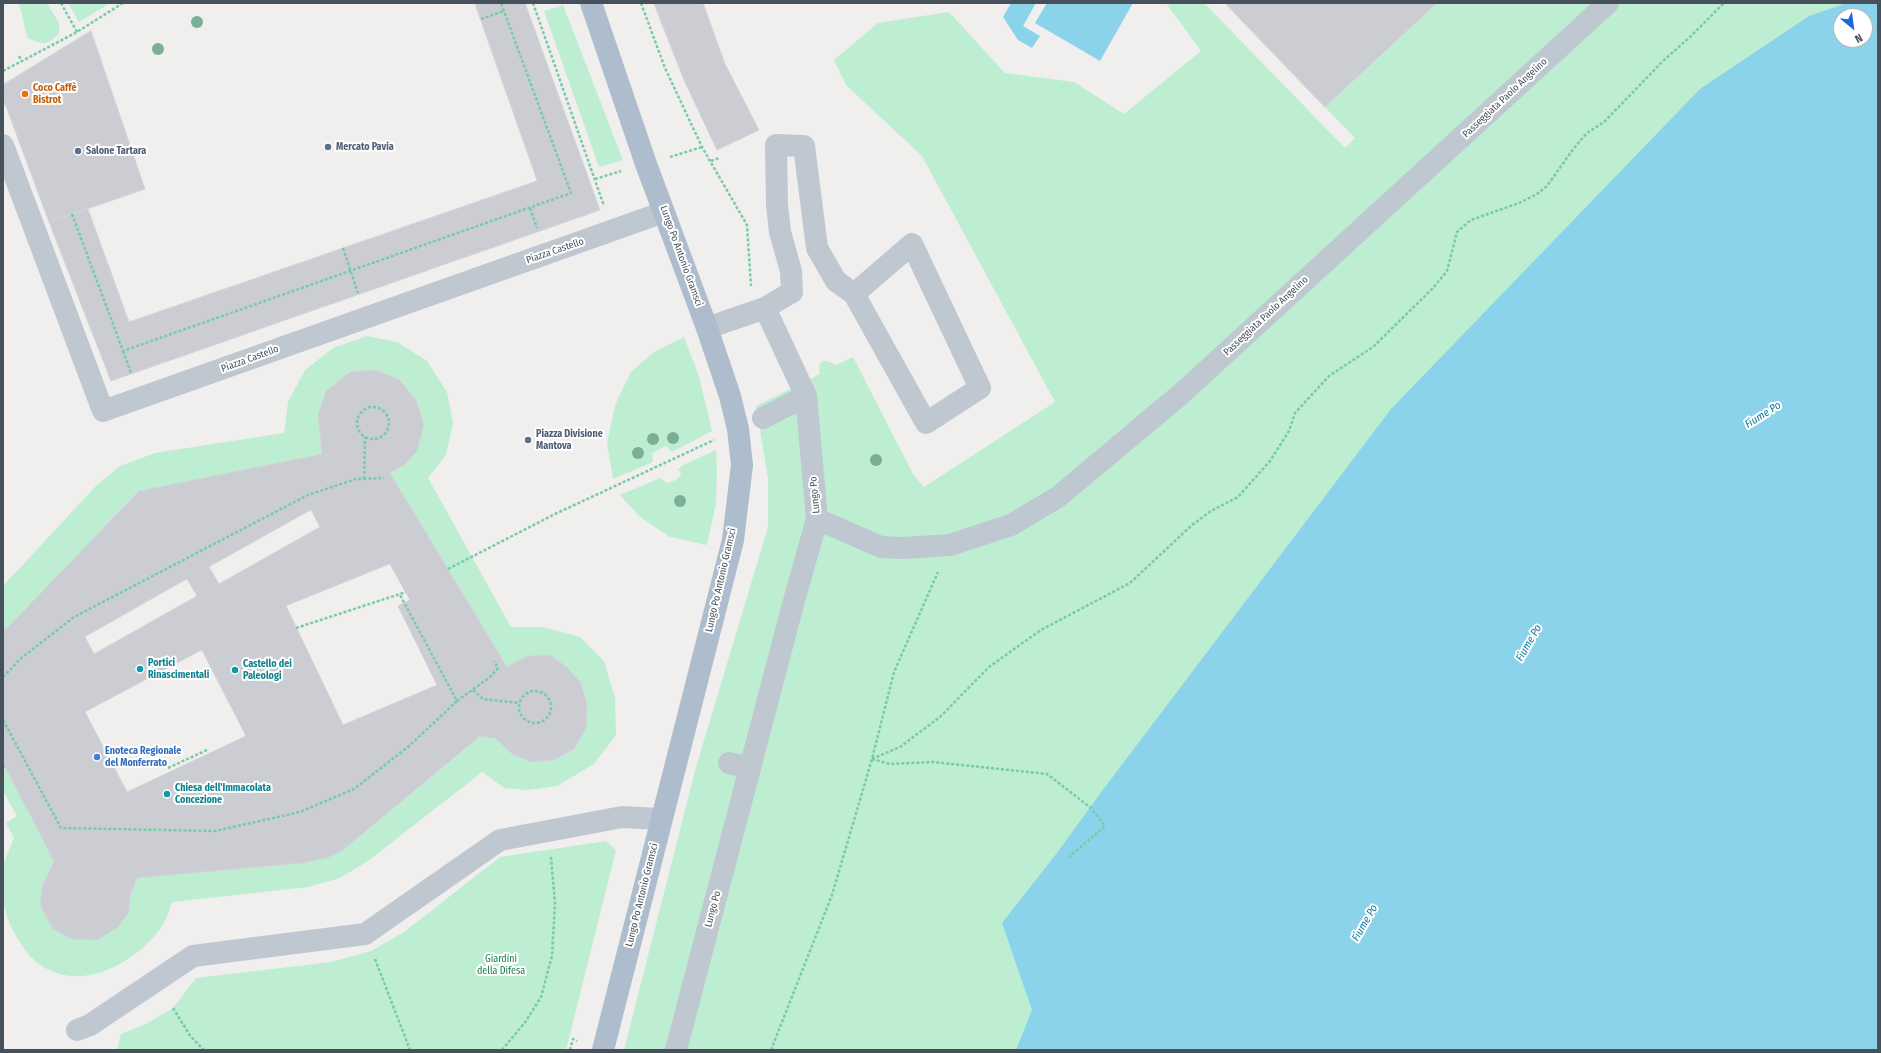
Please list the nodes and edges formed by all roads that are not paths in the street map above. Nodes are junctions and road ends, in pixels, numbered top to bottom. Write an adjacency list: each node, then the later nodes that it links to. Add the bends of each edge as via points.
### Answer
1 (591, 3): 4 (main road, Lungo Po Antonio Gramsci)
2 (1608, 3): 10 (street, Passeggiata Paolo Angelino, via 1182,394 1064,492 1011,525 950,545 881,547)
3 (3, 145): 4 (street, Piazza Castello, via 103,411)
4 (664, 212): 7 (main road, Lungo Po Antonio Gramsci)
5 (854, 294): 5 (street, via 926,423 980,388 912,244); 6 (street, via 836,281 817,248 804,146 776,145 777,205 780,232 791,271 792,292)
6 (759, 310): 7 (street); 8 (street, Lungo Po)
7 (707, 328): 13 (main road, Lungo Po Antonio Gramsci, via 730,396 738,429 742,465 733,540)
8 (806, 396): 9 (street); 10 (street, Lungo Po)
9 (763, 418)
10 (817, 519): 12 (street, Lungo Po)
11 (729, 763): 12 (street)
12 (750, 768): 16 (street, Lungo Po)
13 (662, 819): 14 (street, via 622,817 500,840 365,934 193,956 90,1025); 15 (main road, Lungo Po Antonio Gramsci)
14 (77, 1030)
15 (603, 1050)
16 (676, 1050)

